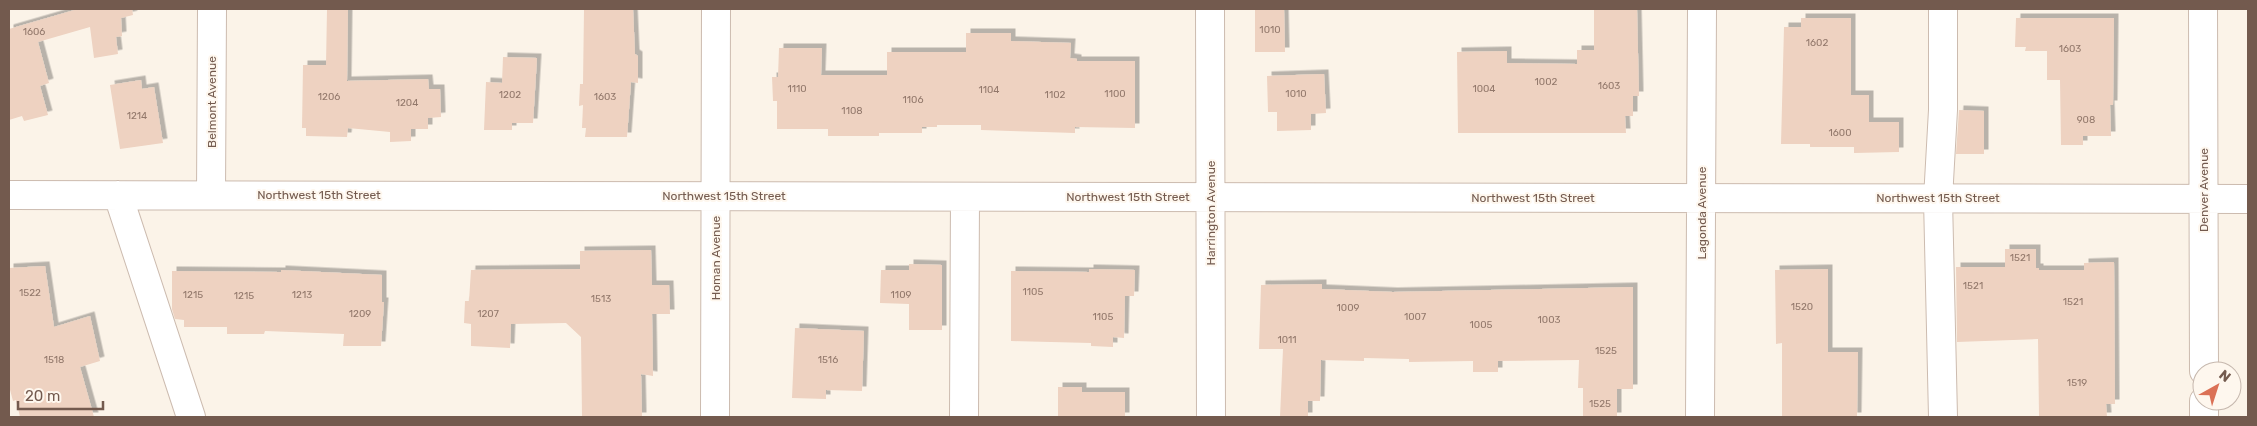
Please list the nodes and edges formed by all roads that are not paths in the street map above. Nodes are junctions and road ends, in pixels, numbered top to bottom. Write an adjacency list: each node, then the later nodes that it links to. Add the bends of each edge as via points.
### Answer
1 (212, 9): 9 (street, Belmont Avenue)
2 (716, 9): 10 (street, Homan Avenue)
3 (1210, 9): 12 (street, Harrington Avenue)
4 (1702, 9): 13 (street, Lagonda Avenue)
5 (1943, 9): 14 (street, via 1943,110)
6 (2203, 9): 15 (street, Denver Avenue)
7 (9, 195): 8 (street, Northwest 15th Street)
8 (118, 195): 9 (street, Northwest 15th Street); 18 (street)
9 (211, 195): 10 (street, Northwest 15th Street)
10 (716, 196): 11 (street, Northwest 15th Street); 19 (street, Homan Avenue)
11 (965, 197): 12 (street, Northwest 15th Street); 20 (street)
12 (1211, 197): 13 (street, Northwest 15th Street); 21 (street, Harrington Avenue)
13 (1702, 198): 14 (street, Northwest 15th Street); 22 (street, Lagonda Avenue)
14 (1938, 198): 15 (street, Northwest 15th Street); 23 (street)
15 (2205, 199): 16 (street, Northwest 15th Street); 17 (street, Denver Avenue)
16 (2248, 199)
17 (2204, 361)
18 (191, 417)
19 (715, 417)
20 (964, 417)
21 (1211, 417)
22 (1700, 417)
23 (1942, 417)

